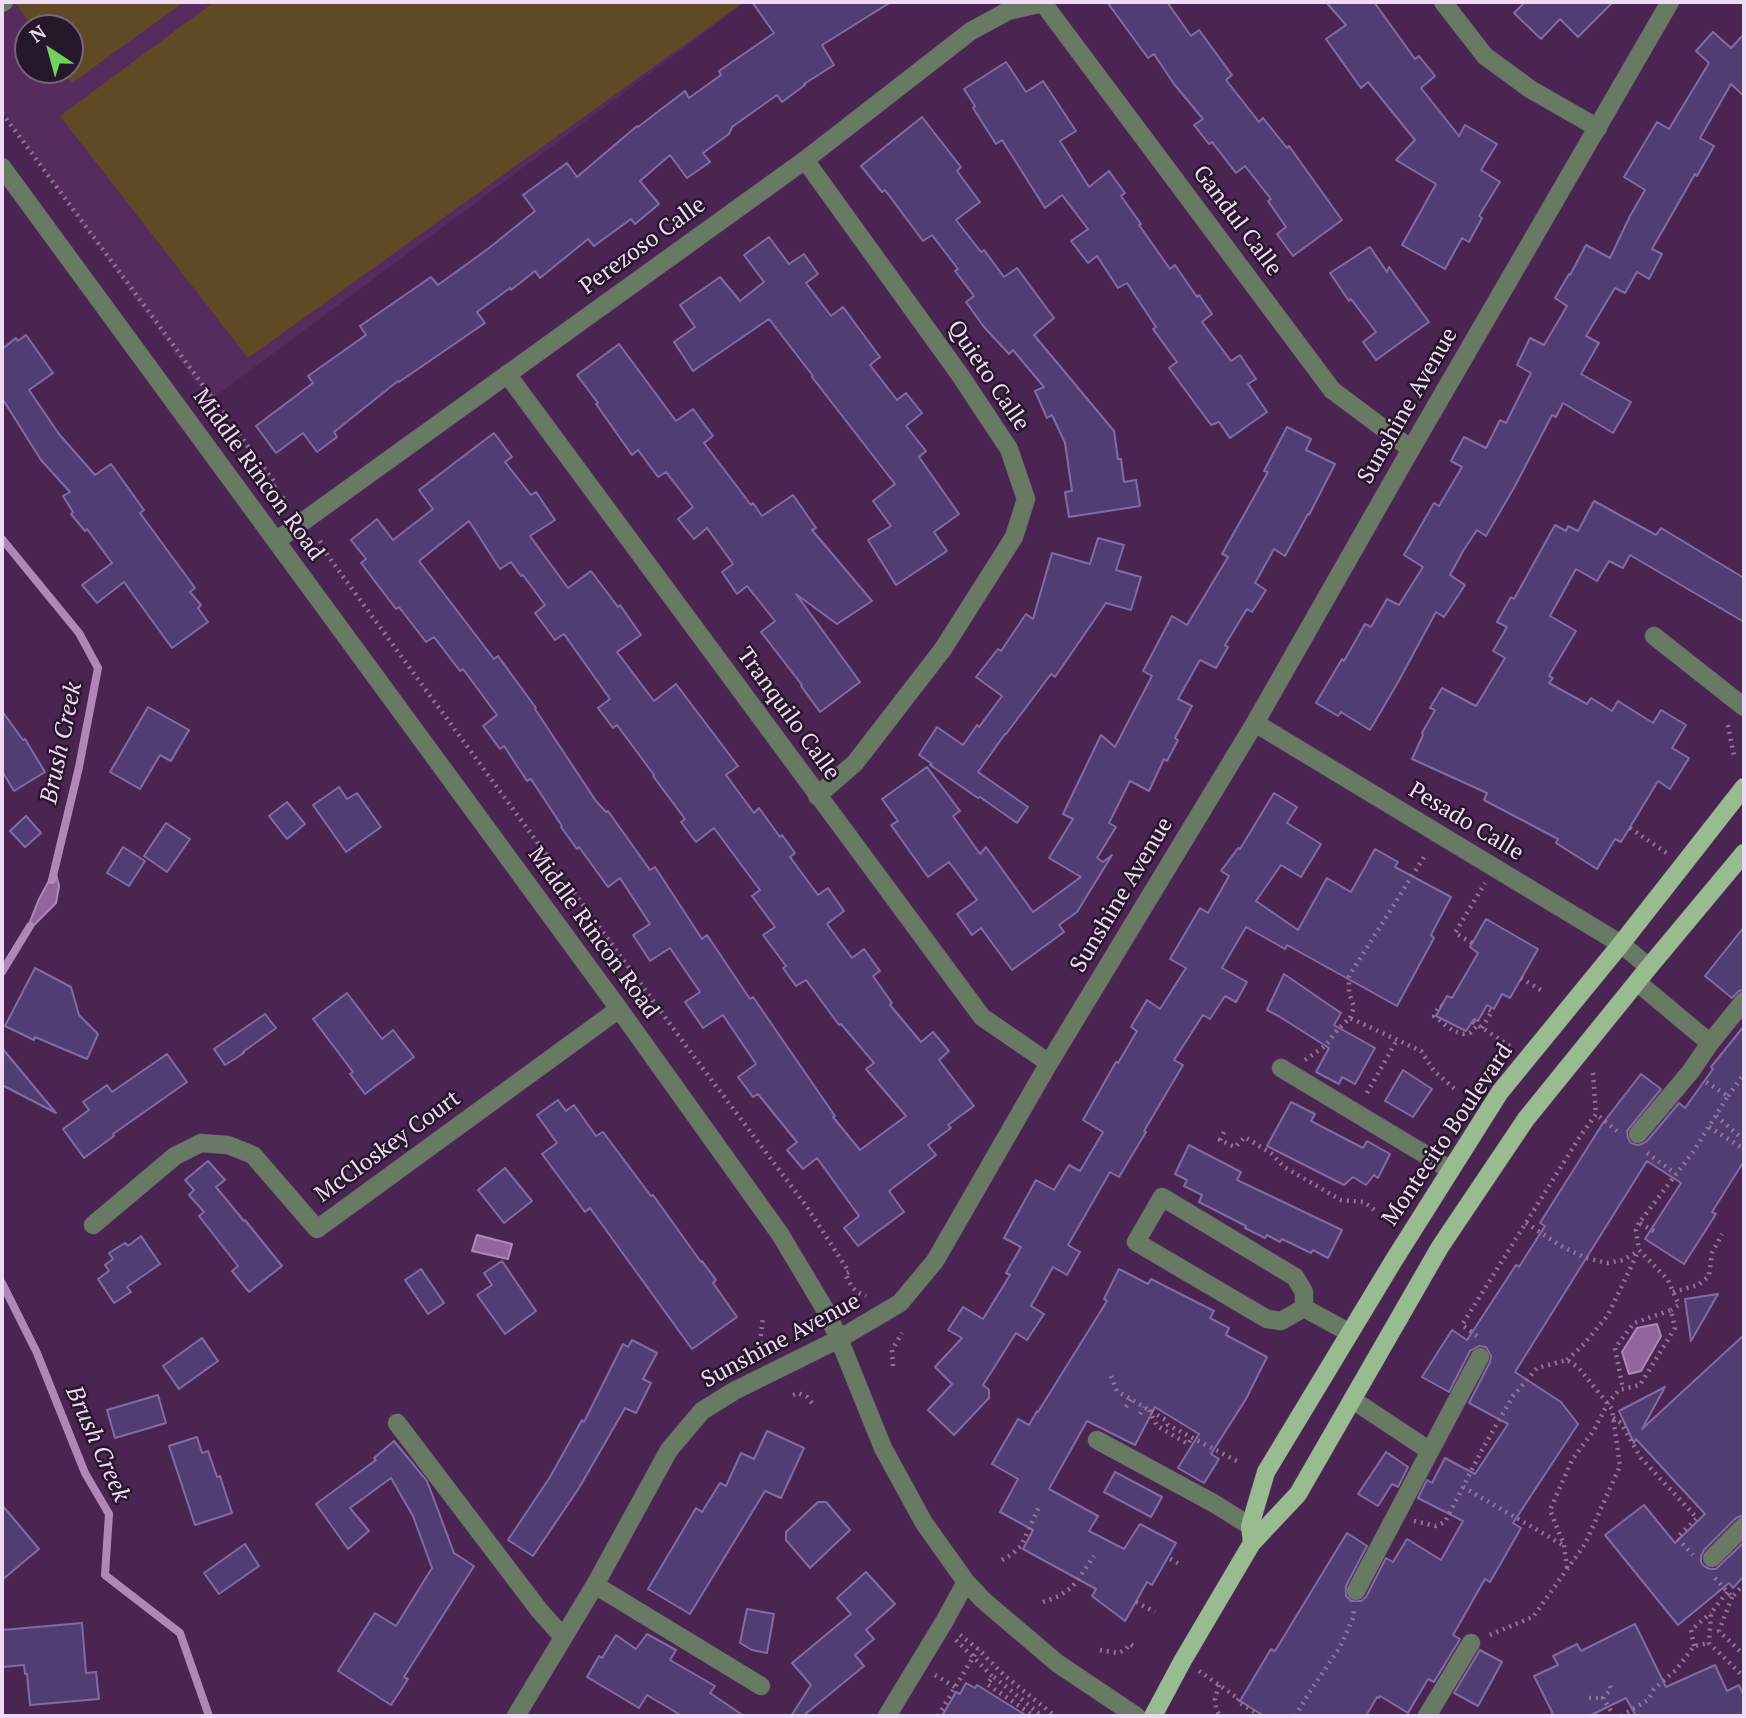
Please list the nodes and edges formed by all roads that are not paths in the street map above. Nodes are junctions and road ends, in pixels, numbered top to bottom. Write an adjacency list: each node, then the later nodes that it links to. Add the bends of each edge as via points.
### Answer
1 (1443, 2): 4 (street, via 1485,56 1530,89)
2 (1670, 2): 4 (street, Sunshine Avenue)
3 (1043, 3): 5 (street, Perezoso Calle, via 1008,10 971,31); 8 (street, Gandul Calle, via 1332,390)
4 (1598, 128): 8 (street, Sunshine Avenue)
5 (805, 160): 7 (street, Perezoso Calle); 14 (street, Quieto Calle, via 1009,449 1026,499 1014,537 943,649 855,763)
6 (2, 167): 9 (street, Middle Rincon Road)
7 (507, 374): 9 (street, Perezoso Calle); 14 (street, Tranquilo Calle)
8 (1411, 449): 12 (street, Sunshine Avenue)
9 (276, 541): 20 (street, Middle Rincon Road)
10 (1654, 636): 11 (street)
11 (1744, 707)
12 (1255, 723): 16 (street, Pesado Calle); 22 (street, Sunshine Avenue)
13 (1744, 788): 16 (main road, Montecito Boulevard)
14 (817, 796): 22 (street, Tranquilo Calle, via 982,1017)
15 (1744, 853): 17 (main road, Montecito Boulevard)
16 (1621, 944): 17 (street, Pesado Calle); 25 (main road, Montecito Boulevard, via 1500,1092)
17 (1649, 967): 18 (main road, Montecito Boulevard)
18 (1637, 982): 21 (street); 31 (main road, Montecito Boulevard, via 1525,1119 1440,1247)
19 (1744, 1001): 21 (street)
20 (619, 1009): 26 (street, McCloskey Court, via 317,1229 253,1155 228,1145 201,1143 175,1156); 29 (street, Middle Rincon Road, via 780,1234)
21 (1710, 1043): 24 (street)
22 (1049, 1063): 29 (street, Sunshine Avenue, via 935,1261 900,1303)
23 (1281, 1068): 25 (street)
24 (1635, 1138)
25 (1451, 1170): 28 (main road, Montecito Boulevard)
26 (93, 1225)
27 (1304, 1308): 27 (street, via 1304,1292 1295,1277 1162,1197 1136,1242 1267,1319 1280,1321); 28 (street)
28 (1350, 1333): 36 (main road, Montecito Boulevard, via 1266,1472)
29 (839, 1339): 38 (street, Middle Rincon Road, via 883,1448 924,1523); 39 (street, Sunshine Avenue, via 702,1411 669,1450)
30 (1480, 1357): 34 (street)
31 (1353, 1400): 34 (street); 36 (main road, Montecito Boulevard, via 1298,1494)
32 (397, 1423): 41 (street)
33 (1097, 1440): 36 (street, via 1215,1504)
34 (1430, 1451): 40 (street)
35 (1744, 1526): 37 (street)
36 (1251, 1534): 47 (main road, Montecito Boulevard)
37 (1708, 1562)
38 (966, 1582): 45 (street); 46 (street, Middle Rincon Road, via 1057,1663)
39 (595, 1585): 41 (street, Sunshine Avenue); 43 (street)
40 (1356, 1591)
41 (563, 1637): 44 (street, Sunshine Avenue)
42 (1471, 1643): 48 (street)
43 (761, 1686)
44 (516, 1716)
45 (887, 1716)
46 (1136, 1716)
47 (1153, 1716)
48 (1427, 1716)

